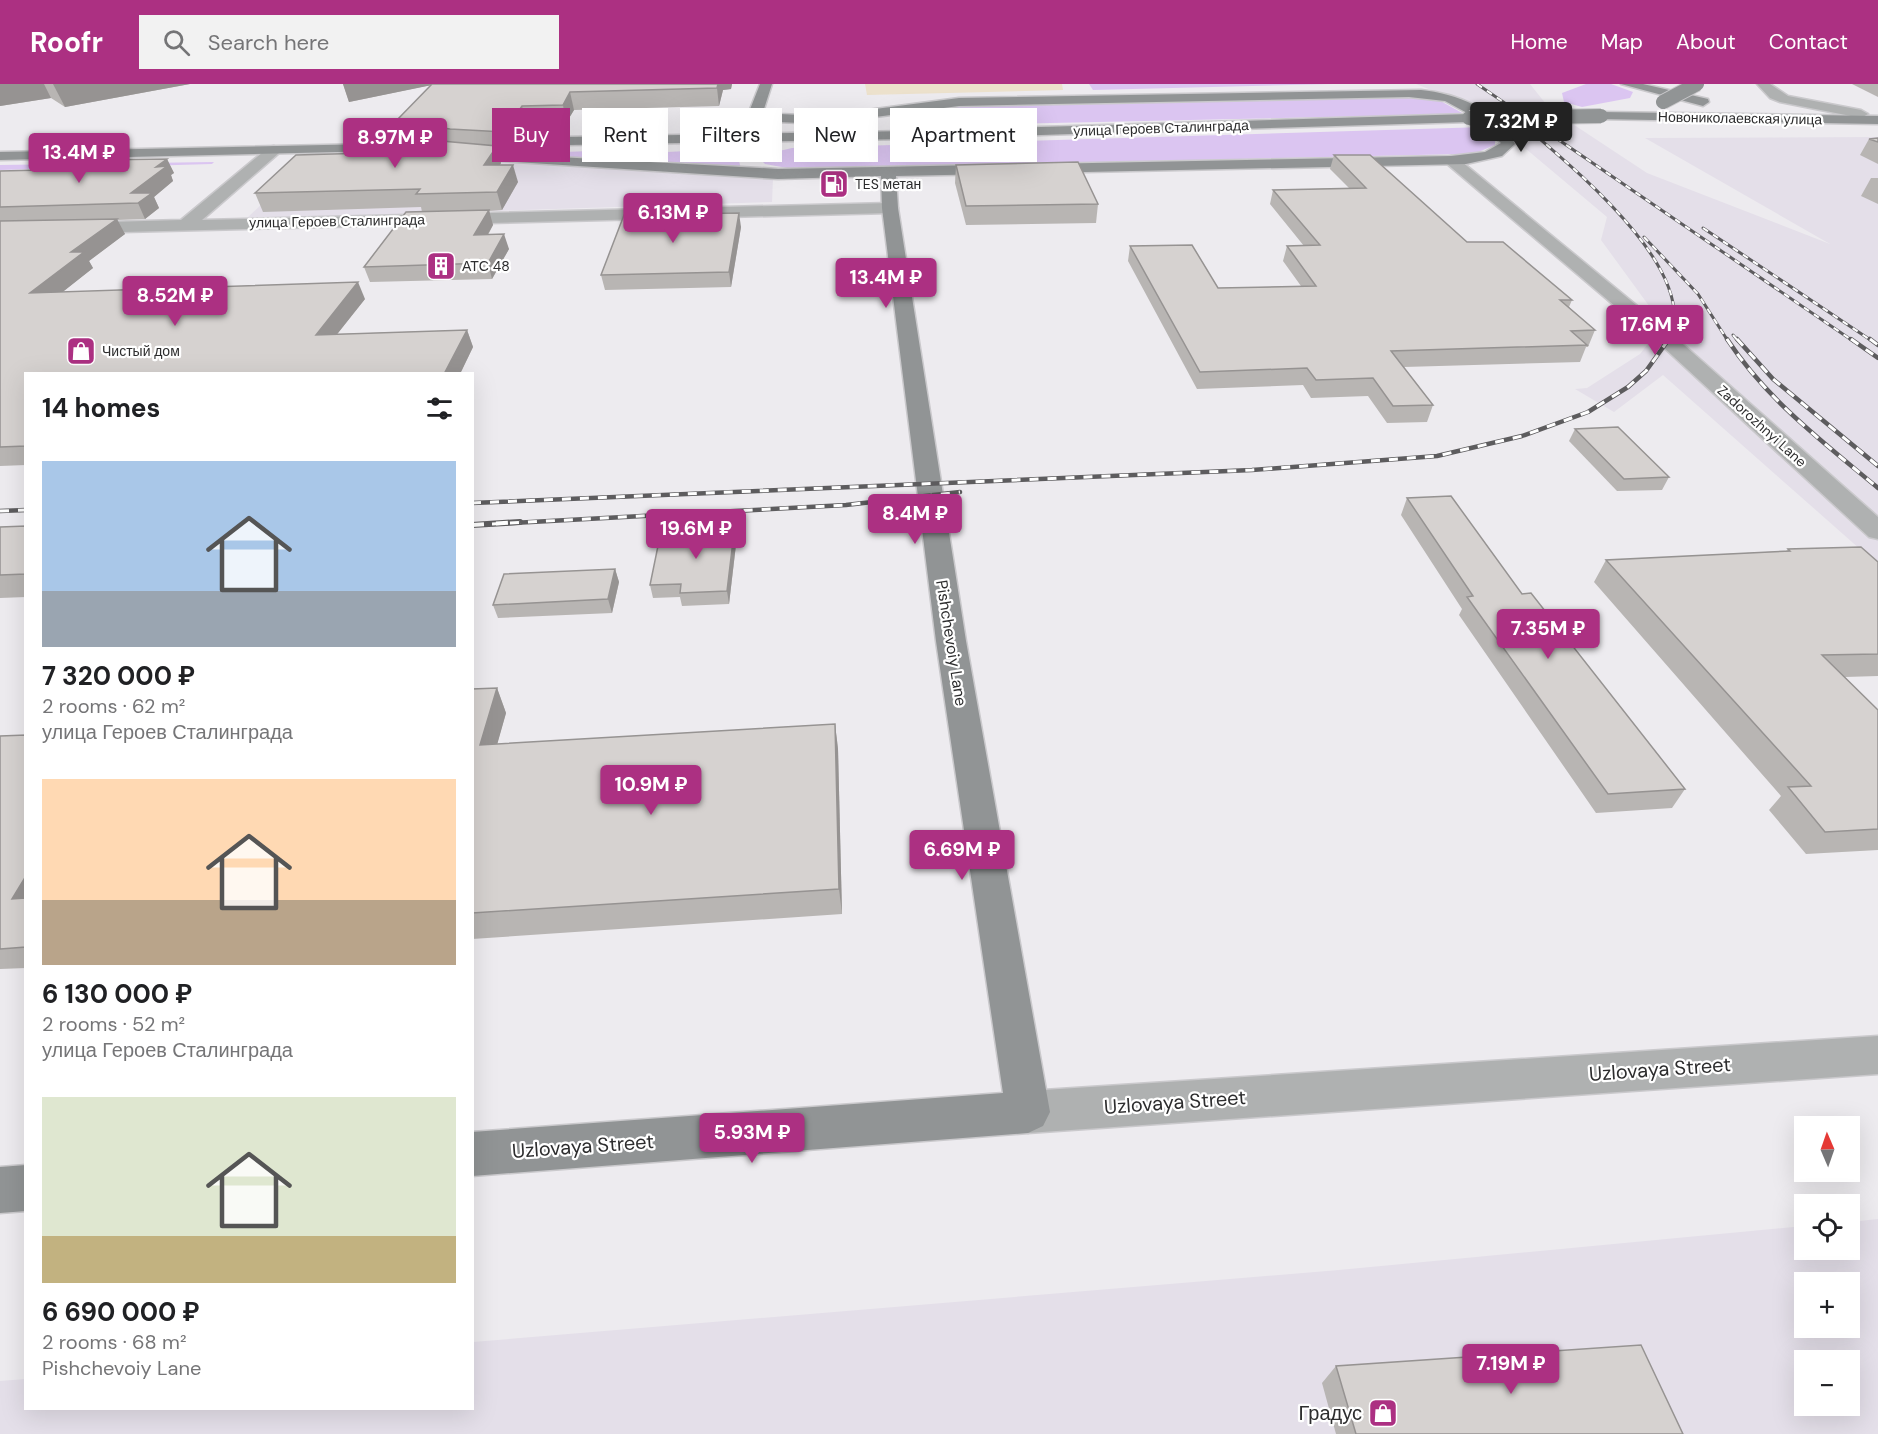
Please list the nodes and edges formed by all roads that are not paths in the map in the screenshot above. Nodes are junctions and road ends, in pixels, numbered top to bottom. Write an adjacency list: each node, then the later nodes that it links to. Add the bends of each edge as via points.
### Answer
1 (766, 84): 6 (street)
2 (1627, 84): 7 (street, via 1729,105)
3 (1698, 84): 9 (street, bridge, via 1663,102)
4 (1763, 84): 7 (street, via 1785,99)
5 (925, 106): 10 (street, via 822,120); 12 (street, via 918,114 919,119 938,127); 21 (street, via 1095,98 1377,92 1427,95 1456,100 1508,139 1505,148 1496,153)
6 (756, 108)
7 (1861, 114): 8 (street)
8 (1878, 114)
9 (1601, 116): 11 (street, Новониколаевская улица); 12 (street, улица Героев Сталинграда, bridge)
10 (782, 118)
11 (1878, 120)
12 (1058, 131): 13 (street, улица Героев Сталинграда)
13 (1037, 132)
14 (890, 136): 23 (street, via 789,144 755,153 751,162)
15 (794, 138): 16 (street, улица Героев Сталинграда)
16 (668, 140)
17 (492, 145): 18 (street)
18 (440, 149): 19 (street); 23 (street)
19 (274, 150): 20 (street); 25 (street)
20 (0, 156)
21 (1451, 160): 22 (street); 27 (street, Zadorozhnyi Lane, via 1668,341)
22 (888, 172): 23 (street); 24 (street, Pishchevoiy Lane)
23 (778, 174)
24 (890, 208): 25 (street, улица Героев Сталинграда); 29 (street, Pishchevoiy Lane, via 951,641)
25 (186, 225): 26 (street, улица Героев Сталинграда)
26 (0, 230)
27 (1878, 531)
28 (1878, 1054): 29 (street, Uzlovaya Street)
29 (1028, 1112): 30 (street, Uzlovaya Street)
30 (474, 1154)
31 (24, 1188): 32 (street)
32 (0, 1190)

